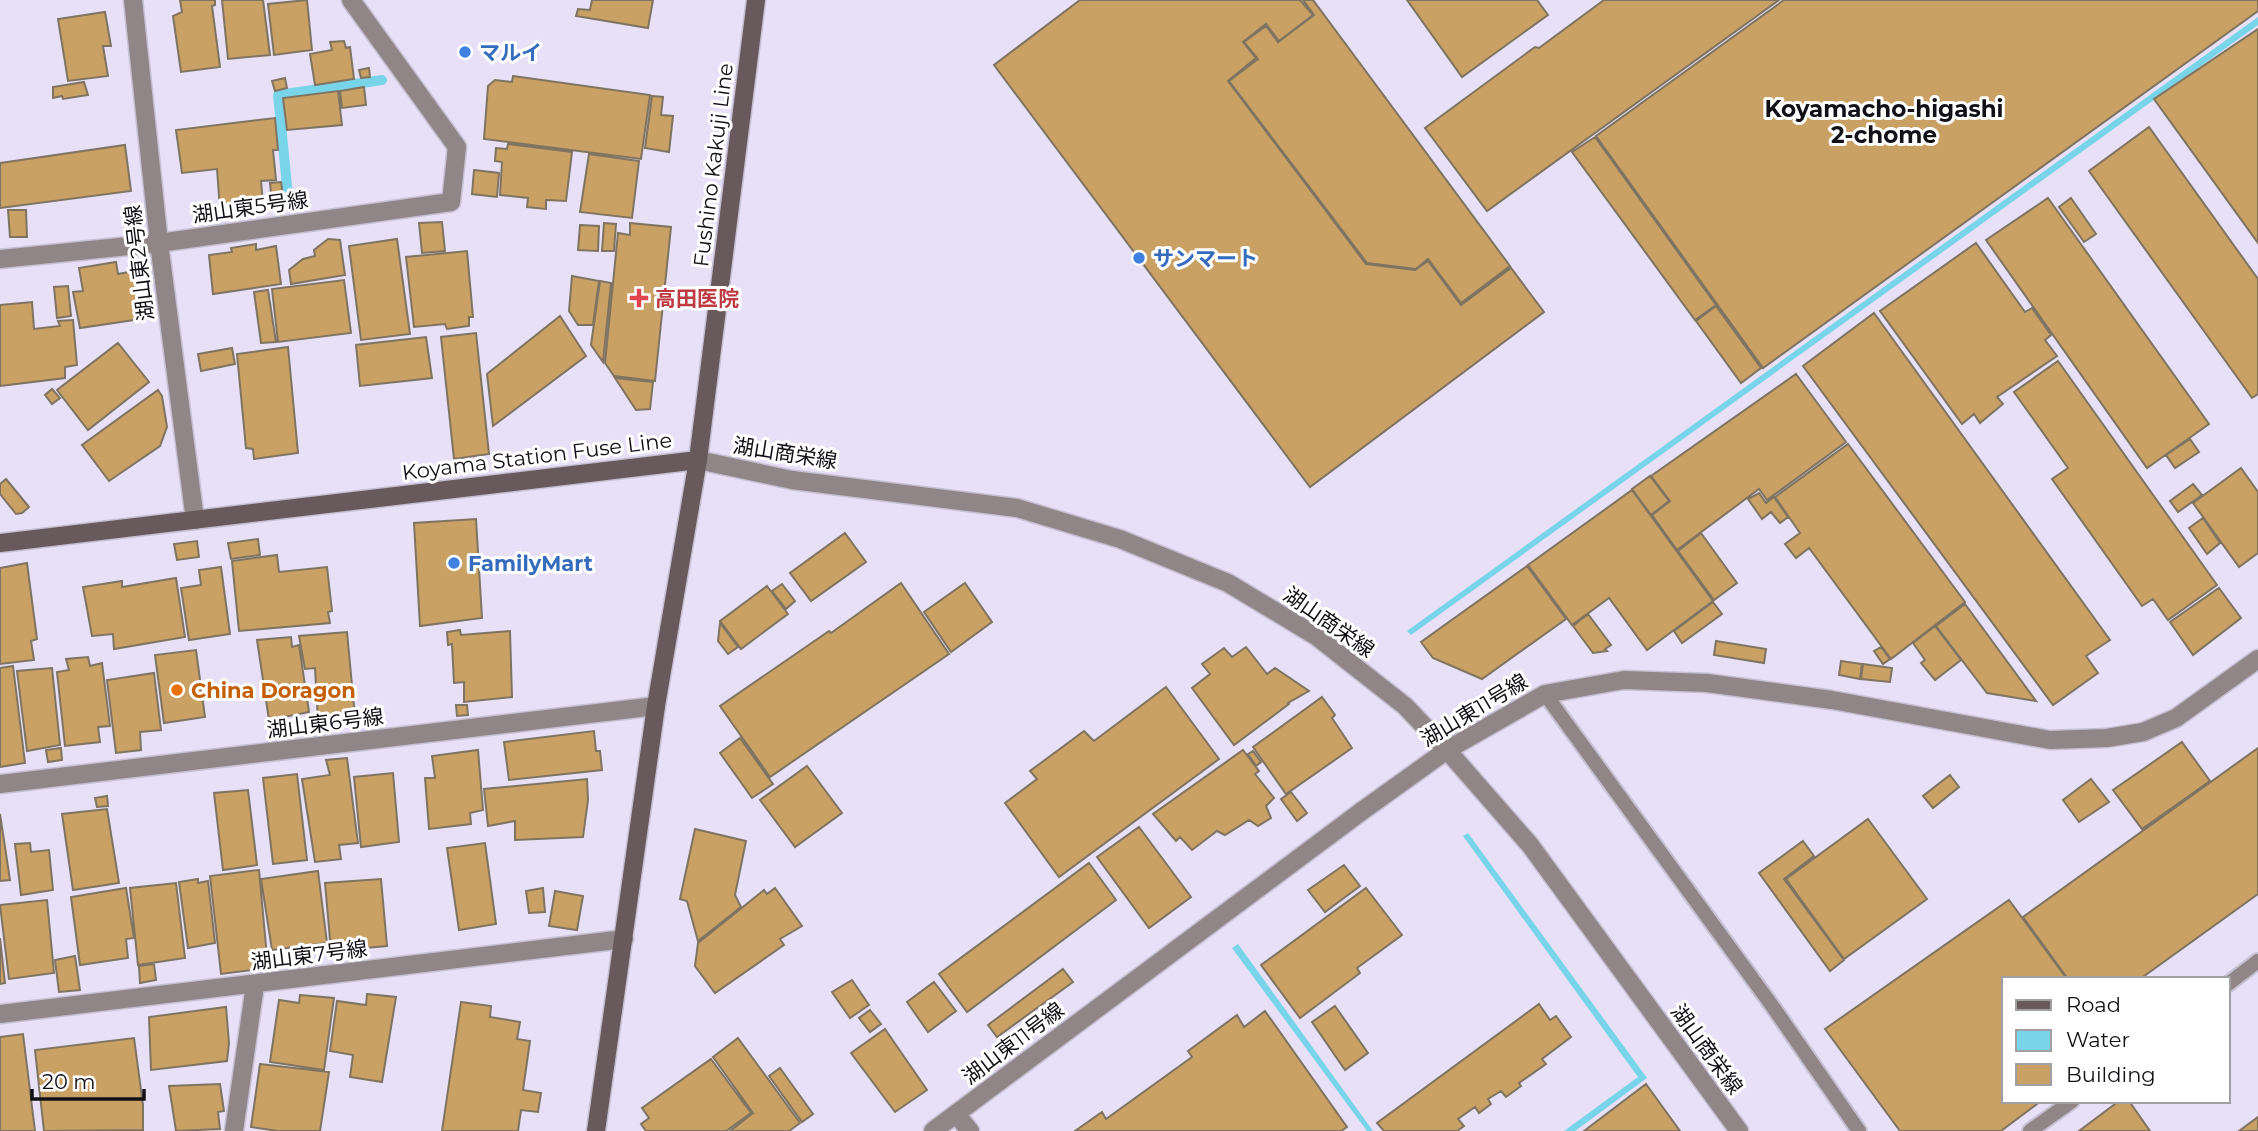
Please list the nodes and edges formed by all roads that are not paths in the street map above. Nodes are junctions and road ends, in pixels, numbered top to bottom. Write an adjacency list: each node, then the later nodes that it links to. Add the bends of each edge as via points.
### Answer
1 (133, 0): 4 (street, 湖山東2号線)
2 (351, 0): 4 (street, 湖山東5号線, via 457,147 451,202)
3 (756, 0): 6 (main road, Fushino Kakuji Line)
4 (159, 243): 5 (street, 湖山東5号線); 7 (street, 湖山東2号線)
5 (0, 259)
6 (698, 460): 7 (main road, Koyama Station Fuse Line); 11 (main road, Koyama Station Fuse Line); 12 (street, 湖山商栄線, via 792,480 1017,508 1120,540 1228,583 1316,636 1405,706)
7 (195, 520): 8 (main road, Koyama Station Fuse Line)
8 (0, 543)
9 (2258, 659): 10 (street, 湖山東11号線, via 2176,719 2143,732 2107,738 2050,740 1832,700 1707,683 1624,680)
10 (1545, 694): 12 (street, 湖山東11号線); 26 (lane)
11 (656, 705): 13 (street, 湖山東6号線); 14 (main road, Koyama Station Fuse Line)
12 (1447, 750): 20 (street, 湖山東11号線); 25 (street, 湖山商栄線, via 1530,845)
13 (0, 784)
14 (624, 939): 17 (street, 湖山東7号線); 22 (main road, Koyama Station Fuse Line)
15 (2258, 961): 16 (lane)
16 (2230, 982)
17 (255, 985): 18 (street, 湖山東7号線); 21 (street)
18 (0, 1014)
19 (2069, 1103): 27 (lane)
20 (956, 1114): 23 (street, 湖山東11号線); 24 (street)
21 (234, 1131)
22 (596, 1131)
23 (933, 1131)
24 (970, 1131)
25 (1739, 1131)
26 (1859, 1131)
27 (2029, 1131)

